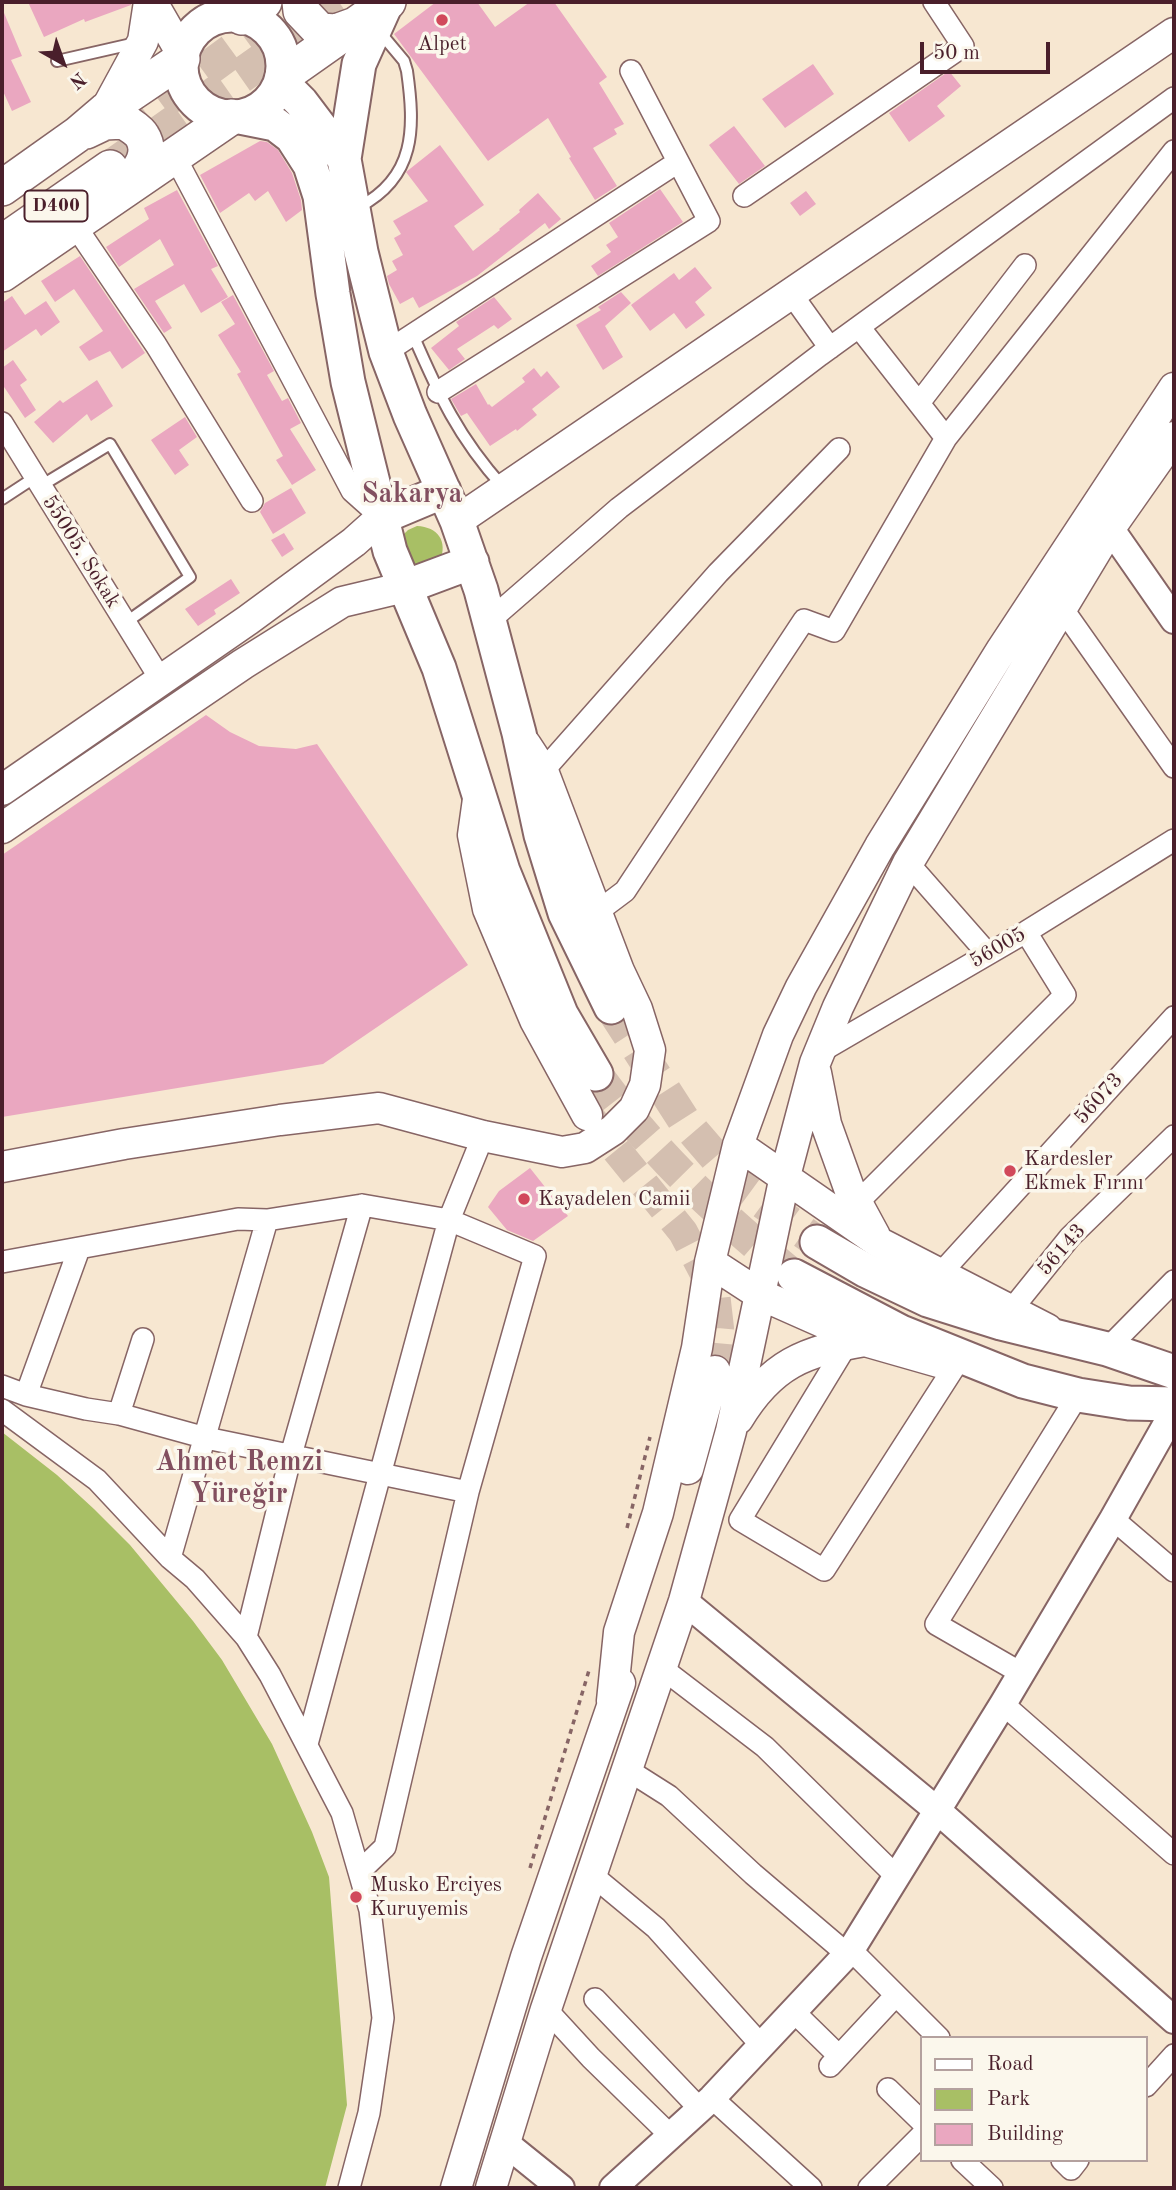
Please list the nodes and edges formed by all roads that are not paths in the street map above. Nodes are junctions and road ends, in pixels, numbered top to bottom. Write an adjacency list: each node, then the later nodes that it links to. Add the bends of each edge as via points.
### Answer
1 (150, 2): 7 (main road); 8 (main road)
2 (300, 2): 5 (highway, via 320,31 336,32)
3 (934, 2): 21 (street, via 963,46)
4 (241, 9): 8 (main road, via 200,26); 11 (main road, via 272,33 280,46)
5 (374, 19): 11 (highway); 17 (main road, via 359,64); 22 (lane, via 404,61 411,142 400,172)
6 (1174, 33): 28 (main road)
7 (143, 41): 9 (lane); 13 (main road)
8 (182, 57): 13 (highway); 14 (main road, via 185,87 194,101 208,112)
9 (57, 61)
10 (631, 71): 19 (street)
11 (282, 79): 14 (main road, via 268,103 255,113); 17 (main road)
12 (1174, 98): 29 (street)
13 (105, 111): 18 (highway)
14 (236, 117): 16 (highway); 45 (main road, via 275,124 292,137 310,164 320,196 348,382)
15 (1174, 151): 37 (street)
16 (174, 155): 18 (highway); 45 (street, via 352,491)
17 (344, 159): 22 (main road)
18 (102, 161): 20 (highway); 23 (highway, D400); 24 (highway); 25 (highway, D400)
19 (678, 162): 30 (street); 34 (street, via 709,221)
20 (2, 188)
21 (744, 196)
22 (353, 210): 32 (main road)
23 (2, 218)
24 (74, 224): 27 (highway); 43 (street, via 156,345)
25 (2, 243)
26 (1025, 265): 35 (street)
27 (2, 274)
28 (790, 292): 31 (street); 41 (main road)
29 (859, 327): 31 (street); 35 (street)
30 (413, 335): 32 (street); 34 (lane)
31 (831, 348): 51 (street, via 619,508)
32 (386, 352): 44 (main road)
33 (1174, 388): 67 (main road, via 1002,649 880,846)
34 (438, 392): 41 (lane, via 460,433)
35 (919, 403): 37 (street)
36 (2, 423): 40 (street, 55005. Sokak)
37 (946, 438): 62 (street, via 834,631 804,620 625,891)
38 (1174, 439): 46 (main road)
39 (838, 449): 56 (street, via 718,573)
40 (37, 482): 42 (lane); 52 (street, 55005. Sokak); 52 (lane, via 110,444 190,577)
41 (505, 489): 44 (main road)
42 (2, 498)
43 (252, 501)
44 (451, 506): 45 (main road); 47 (main road)
45 (382, 517): 48 (main road); 53 (main road, via 323,566)
46 (1110, 528): 49 (main road); 50 (street)
47 (472, 562): 48 (main road); 51 (main road)
48 (405, 587): 58 (main road, via 439,668); 59 (main road, via 342,602)
49 (1062, 608): 55 (street); 61 (main road)
50 (1174, 620)
51 (488, 622): 54 (main road)
52 (125, 623): 53 (street, 55005. Sokak)
53 (161, 680): 57 (main road)
54 (519, 733): 56 (main road); 65 (main road, via 541,835 565,913)
55 (1174, 767)
56 (543, 771): 62 (main road)
57 (2, 790)
58 (479, 791): 69 (main road, via 503,871 561,1014); 70 (main road, via 473,835 488,909 535,1020)
59 (2, 828)
60 (1174, 840): 63 (street, 56005)
61 (908, 863): 64 (street); 68 (main road)
62 (597, 912): 71 (main road, via 650,1050 645,1085 634,1109 585,1148 562,1152)
63 (1026, 932): 64 (street, 56005); 76 (street, via 1065,995)
64 (988, 954): 68 (street, 56005)
65 (611, 1007)
66 (1174, 1017): 85 (street, 56073)
67 (778, 1035): 68 (main road); 73 (main road)
68 (817, 1058): 75 (main road); 76 (main road, via 826,1124)
69 (596, 1073)
70 (587, 1115)
71 (483, 1136): 74 (main road, via 379,1108 124,1144); 79 (street)
72 (1174, 1136): 89 (street, 56143, via 1070,1237)
73 (738, 1145): 75 (main road); 84 (main road)
74 (2, 1167)
75 (785, 1177): 81 (main road); 88 (main road)
76 (856, 1204): 81 (main road)
77 (362, 1205): 78 (street); 79 (street); 108 (street)
78 (267, 1220): 82 (street, via 238,1219); 107 (street)
79 (449, 1220): 109 (street); 110 (street, via 535,1256)
80 (817, 1242): 90 (main road, via 928,1300)
81 (878, 1242): 85 (main road)
82 (79, 1249): 83 (street); 99 (street)
83 (2, 1262)
84 (710, 1262): 88 (main road); 118 (main road, via 697,1348 658,1513 619,1632)
85 (940, 1274): 89 (main road)
86 (794, 1276): 97 (main road, via 901,1332)
87 (1174, 1281): 93 (street)
88 (759, 1294): 92 (main road); 106 (main road)
89 (1012, 1309): 90 (main road)
90 (1060, 1336): 93 (main road)
91 (143, 1339): 105 (street)
92 (856, 1343): 94 (main road); 94 (street, via 740,1520 824,1570); 106 (main road, via 804,1355 782,1368 752,1396)
93 (1122, 1354): 96 (main road); 101 (main road, via 1141,1373 1139,1390)
94 (955, 1366): 97 (main road)
95 (715, 1371): 118 (main road, via 635,1650)
96 (1174, 1372)
97 (1023, 1381): 100 (main road)
98 (2, 1386): 99 (street)
99 (26, 1395): 105 (street)
100 (1078, 1395): 101 (main road); 117 (street, via 936,1625)
101 (1129, 1403): 102 (main road)
102 (1174, 1404)
103 (2, 1410): 112 (street, via 97,1480)
104 (1174, 1411): 111 (street)
105 (120, 1414): 107 (street)
106 (731, 1431): 114 (main road)
107 (206, 1438): 108 (street); 112 (street)
108 (291, 1455): 109 (street); 115 (street)
109 (381, 1475): 110 (street); 120 (street)
110 (468, 1492): 124 (street, via 385,1847)
111 (1114, 1519): 113 (street); 117 (street)
112 (170, 1558): 115 (street)
113 (1174, 1571)
114 (684, 1601): 116 (main road); 122 (street)
115 (246, 1637): 120 (street)
116 (663, 1669): 121 (main road); 126 (street, via 765,1747)
117 (1021, 1673): 119 (street)
118 (612, 1701): 147 (main road, via 526,1957)
119 (1003, 1704): 122 (street); 123 (street)
120 (307, 1744): 124 (street, via 342,1813)
121 (628, 1770): 125 (main road); 127 (street, via 669,1796 753,1874)
122 (938, 1811): 126 (street); 132 (street)
123 (1174, 1854)
124 (359, 1872): 146 (street, via 370,1910 383,2018 369,2113)
125 (592, 1875): 130 (main road); 134 (street, via 656,1928)
126 (897, 1877): 127 (street)
127 (849, 1952): 128 (street); 131 (street)
128 (896, 1995): 131 (street, via 834,2061); 133 (street)
129 (595, 1999): 138 (street)
130 (545, 2009): 140 (street); 142 (main road)
131 (793, 2011): 134 (street)
132 (1174, 2020)
133 (937, 2036)
134 (761, 2045): 138 (street)
135 (1174, 2056): 136 (street)
136 (1148, 2084)
137 (888, 2089): 139 (street)
138 (706, 2103): 140 (street); 151 (street)
139 (920, 2120)
140 (671, 2136): 150 (street)
141 (920, 2137): 152 (street)
142 (504, 2142): 148 (main road); 149 (street)
143 (964, 2162): 153 (street)
144 (1064, 2162): 145 (street, via 1071,2169)
145 (1077, 2162)
146 (349, 2188)
147 (456, 2188)
148 (491, 2188)
149 (561, 2188)
150 (613, 2188)
151 (811, 2188)
152 (869, 2188)
153 (992, 2188)

